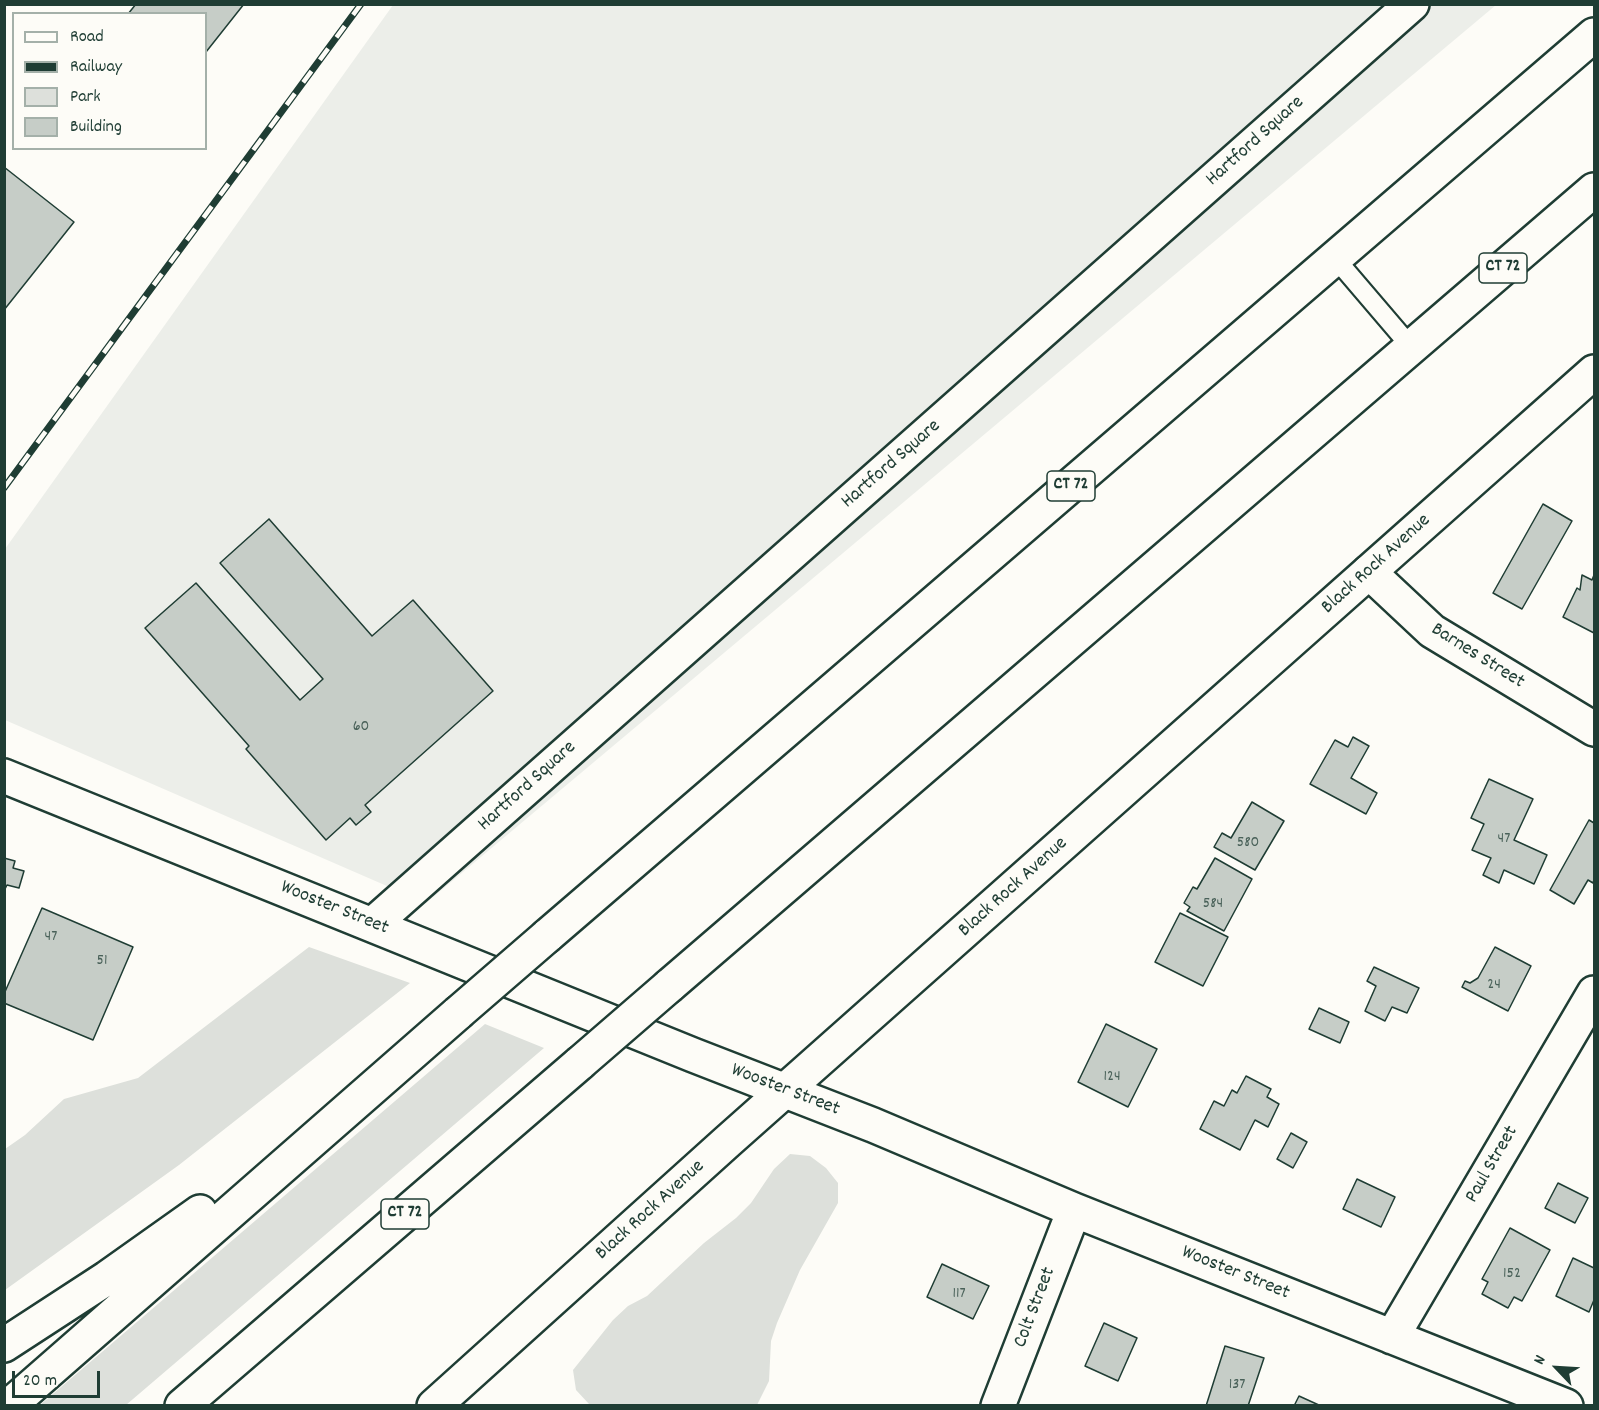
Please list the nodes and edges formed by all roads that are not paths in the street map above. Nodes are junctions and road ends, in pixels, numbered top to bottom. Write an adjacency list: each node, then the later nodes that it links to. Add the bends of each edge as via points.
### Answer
1 (1412, 4): 10 (main road, Hartford Square)
2 (1594, 35): 4 (main road, CT 72)
3 (1594, 190): 5 (main road, CT 72)
4 (1335, 258): 5 (lane); 13 (main road, CT 72, bridge)
5 (1411, 347): 17 (main road, CT 72, bridge)
6 (1594, 372): 7 (main road, Black Rock Avenue)
7 (1370, 572): 8 (main road, Barnes Street, via 1432,631); 12 (main road, Black Rock Avenue)
8 (1594, 729)
9 (4, 776): 10 (main road, Wooster Street)
10 (372, 925): 12 (main road, Wooster Street)
11 (1594, 993): 15 (main road, Paul Street)
12 (785, 1091): 14 (main road, Wooster Street); 22 (main road, Black Rock Avenue)
13 (349, 1107): 16 (main road, via 290,1144 107,1278); 19 (main road, CT 72)
14 (1074, 1210): 15 (main road, Wooster Street); 23 (main road, Colt Street)
15 (1392, 1337): 18 (main road, Wooster Street)
16 (4, 1344)
17 (229, 1364): 20 (main road); 21 (main road, CT 72)
18 (1507, 1394): 24 (main road, Wooster Street)
19 (9, 1406)
20 (160, 1406)
21 (182, 1406)
22 (434, 1406)
23 (998, 1406)
24 (1566, 1406)

